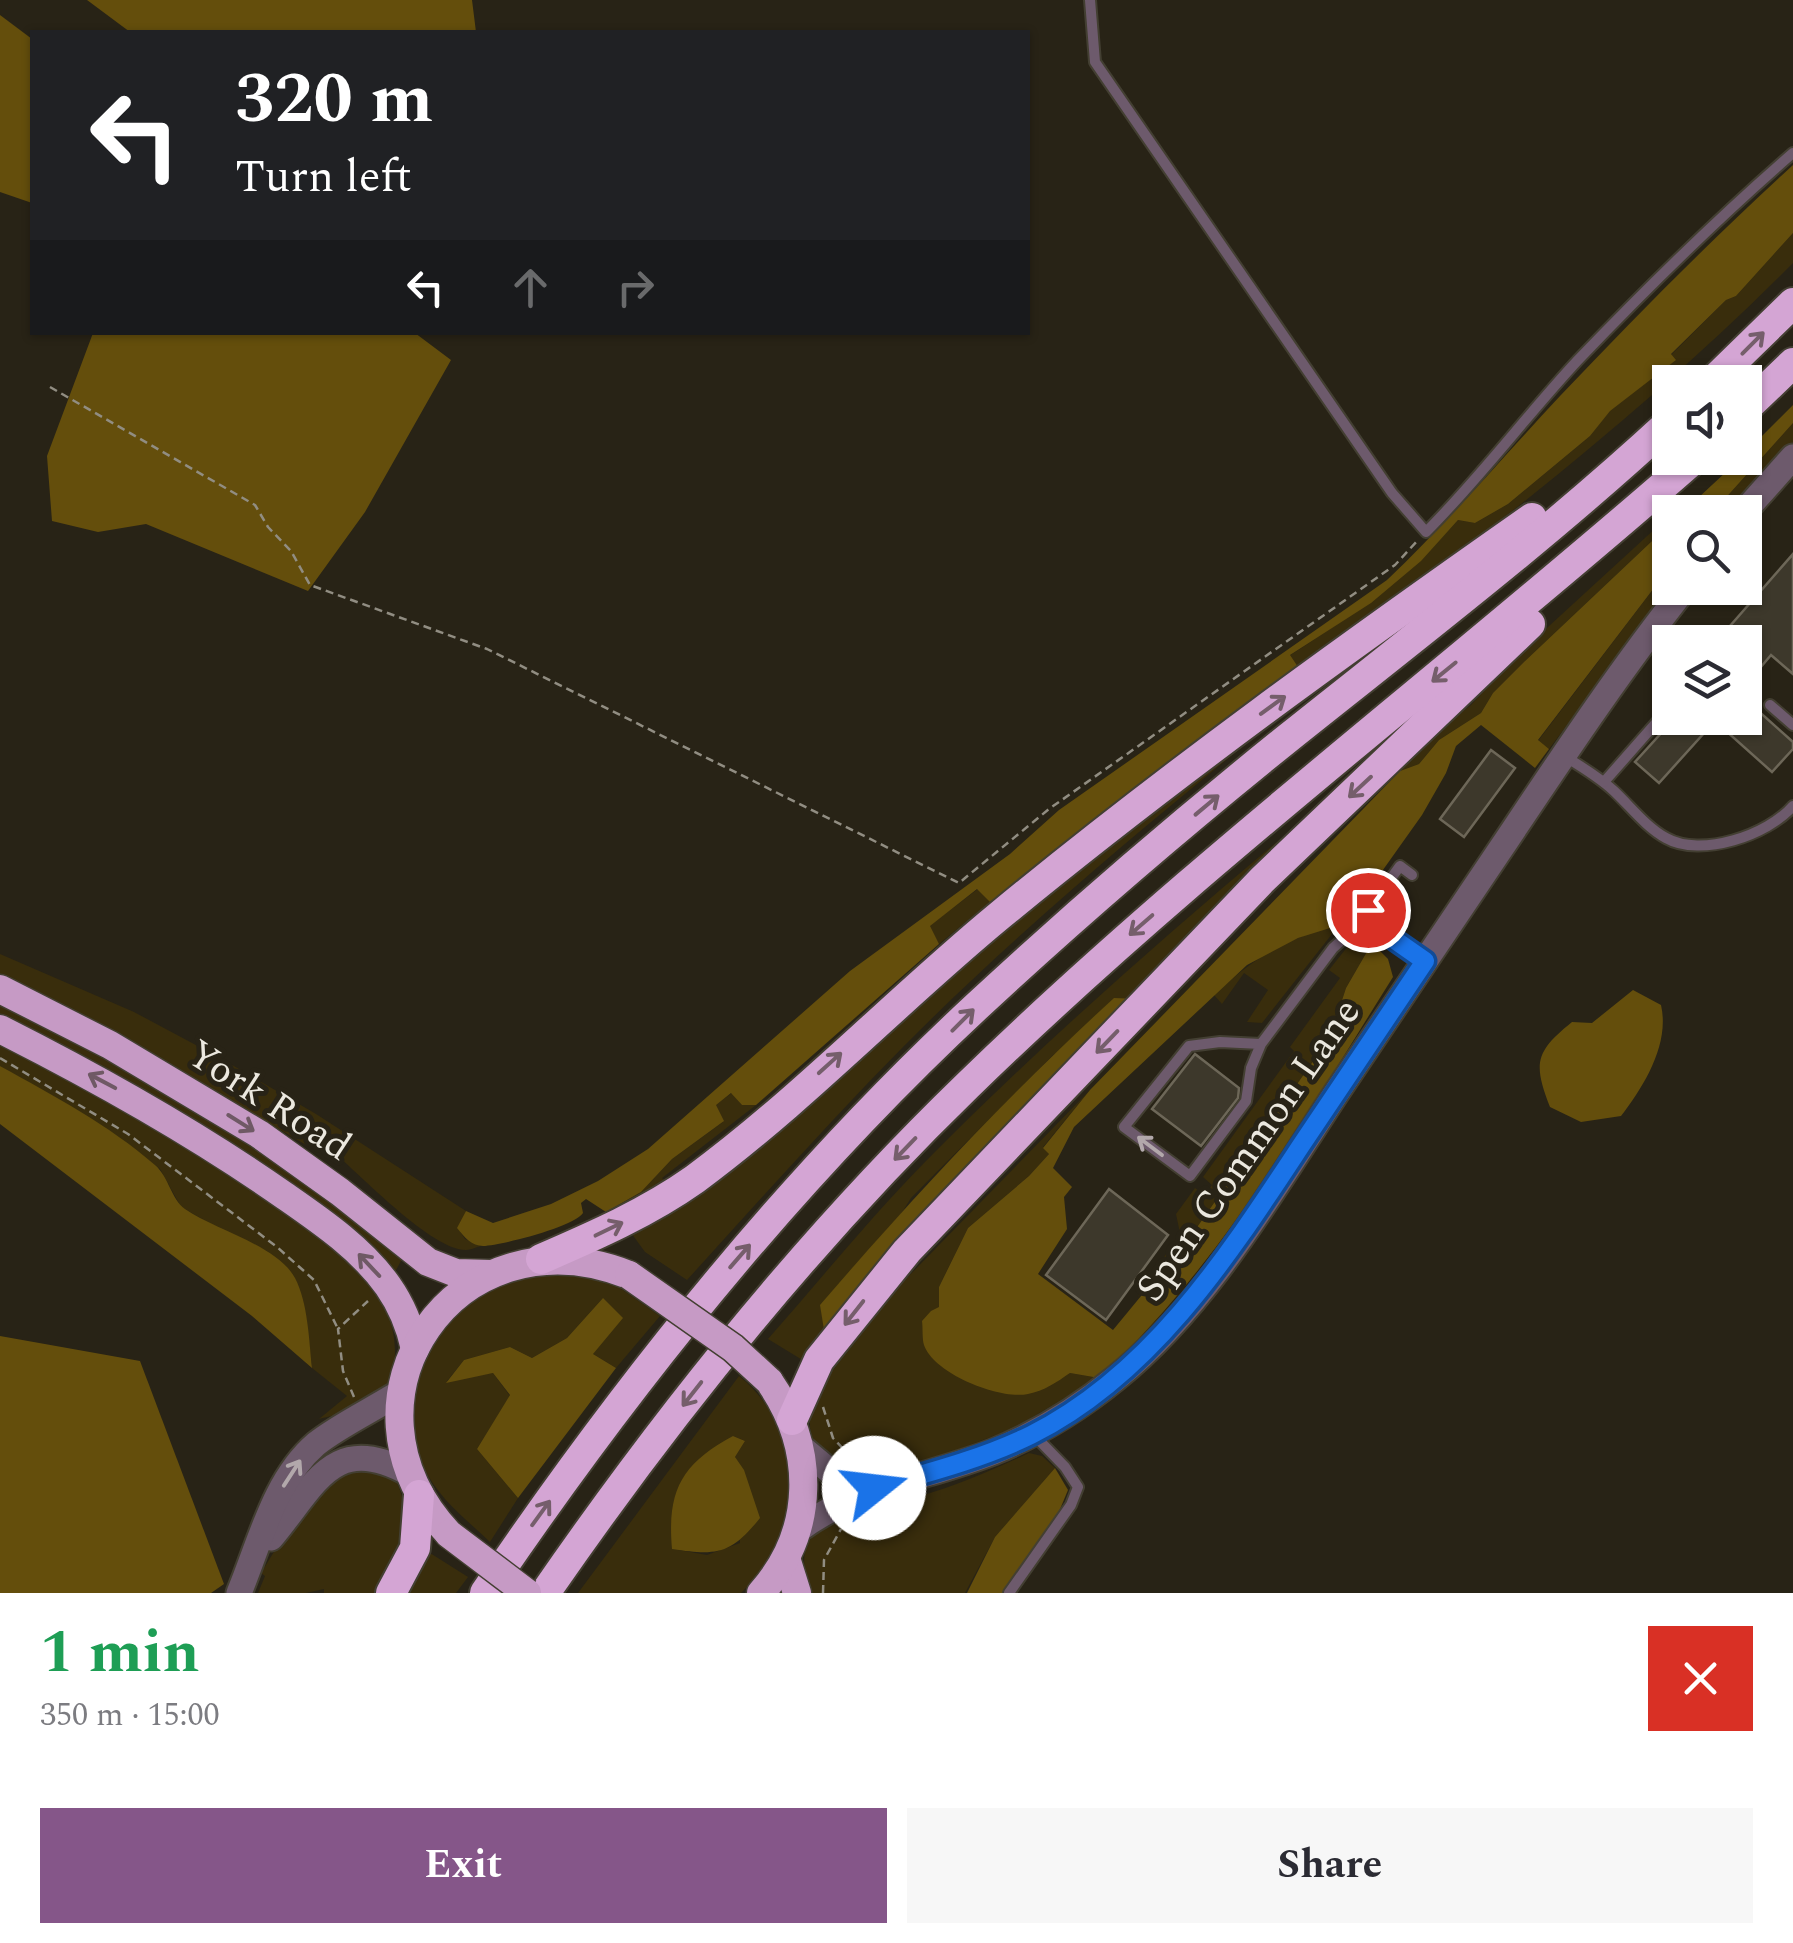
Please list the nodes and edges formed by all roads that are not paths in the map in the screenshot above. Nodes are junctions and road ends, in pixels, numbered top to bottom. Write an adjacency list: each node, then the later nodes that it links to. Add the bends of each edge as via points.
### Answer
1 (1090, 0): 2 (lane, via 1095,62 1426,532 1577,362)
2 (1793, 153)
3 (1793, 303): 5 (highway, one-way to 3)
4 (1793, 363): 6 (highway)
5 (1729, 365)
6 (1762, 393)
7 (1652, 437): 26 (highway, one-way to 7, via 614,1228 692,1180 1120,820 1423,595)
8 (1652, 438): 39 (highway, one-way to 8, via 674,1334 822,1164 974,1010 1179,828)
9 (1793, 456): 11 (street)
10 (1676, 475): 12 (highway)
11 (1759, 495)
12 (1599, 542): 30 (highway, one-way to 30, via 1551,604 1262,880 906,1251 819,1360); 41 (highway, one-way to 41, via 1295,791 964,1088 782,1282 642,1458)
13 (1673, 605): 17 (street, Spen Common Lane)
14 (1770, 704): 15 (lane)
15 (1793, 725)
16 (1652, 727): 18 (lane)
17 (1563, 755): 18 (lane); 22 (street, Spen Common Lane)
18 (1604, 782): 19 (lane, via 1656,831 1680,844 1751,836)
19 (1793, 806)
20 (1412, 875): 21 (lane, via 1400,866 1368,910)
21 (1369, 922): 22 (lane); 25 (lane, via 1333,948)
22 (1425, 961): 31 (street, Spen Common Lane, via 1246,1228 1172,1323 1118,1376)
23 (0, 989): 27 (highway, York Road, one-way to 27, via 110,1045 258,1134 428,1262 456,1273)
24 (0, 1029): 28 (highway, York Road, one-way to 24, via 387,1284 308,1212 105,1082)
25 (1261, 1044): 25 (lane, one-way to 25, via 1246,1101 1190,1176 1124,1127 1189,1046)
26 (541, 1260): 27 (highway); 30 (highway, bridge, via 586,1261 630,1275 769,1382)
27 (491, 1274): 28 (highway, via 452,1300)
28 (415, 1349): 29 (highway)
29 (402, 1391): 32 (highway, via 400,1433); 36 (street, one-way to 29, via 283,1488 306,1453)
30 (797, 1434): 33 (street, via 832,1473); 34 (highway, via 805,1489)
31 (1033, 1434): 33 (street, Spen Common Lane); 44 (lane, via 1078,1486)
32 (414, 1484): 36 (street, via 367,1456 336,1463); 38 (highway, via 416,1548); 40 (highway, bridge, via 449,1534)
33 (874, 1488): 34 (street, Spen Common Lane)
34 (798, 1530): 35 (highway)
35 (786, 1558): 42 (highway); 43 (highway)
36 (252, 1562): 37 (street)
37 (238, 1593)
38 (391, 1593)
39 (485, 1593)
40 (527, 1593)
41 (546, 1593)
42 (760, 1593)
43 (797, 1593)
44 (1009, 1593)

